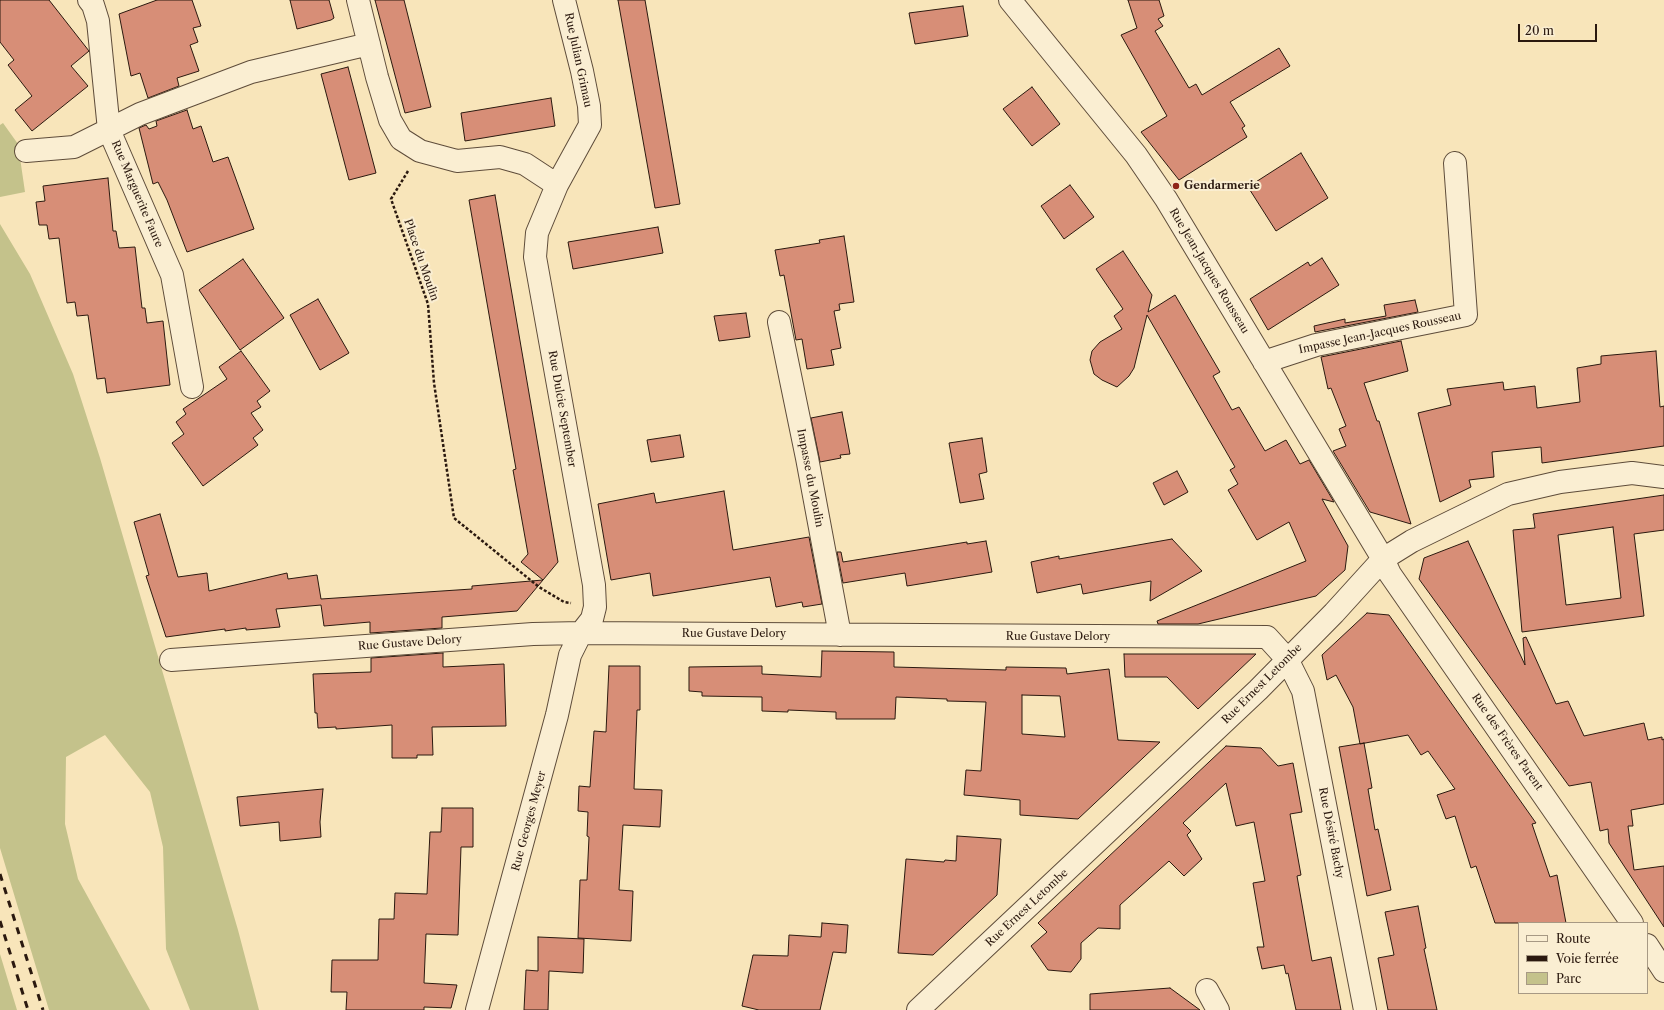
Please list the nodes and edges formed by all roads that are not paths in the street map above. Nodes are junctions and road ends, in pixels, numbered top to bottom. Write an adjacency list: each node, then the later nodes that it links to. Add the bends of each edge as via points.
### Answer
1 (89, 0): 6 (street, Rue Marguerite Faure, via 98,20)
2 (358, 0): 5 (street)
3 (564, 0): 9 (street, Rue Julian Grimau, via 582,70 590,125)
4 (1010, 0): 11 (street, Rue Jean-Jacques Rousseau, via 1136,155 1178,218)
5 (369, 44): 6 (street, via 251,72 140,114); 9 (street, via 390,120 401,138 420,152 457,161 500,158 525,164)
6 (109, 130): 7 (street, via 74,146); 12 (street, Rue Marguerite Faure, via 172,275)
7 (26, 151)
8 (1455, 163): 11 (street, Impasse Jean-Jacques Rousseau, via 1466,315 1316,345)
9 (557, 185): 15 (street, Rue Dulcie September, via 537,233 535,257 594,585 595,607 592,619)
10 (779, 322): 16 (street, Impasse du Moulin)
11 (1264, 362): 14 (street, Rue Jean-Jacques Rousseau)
12 (192, 387)
13 (1664, 477): 14 (street, Rue Ernest Letombe, via 1632,473 1560,482 1508,494 1412,541)
14 (1383, 559): 17 (street, Rue Ernest Letombe, via 1334,613); 19 (street, Rue des Frères Parent, via 1390,574)
15 (581, 633): 16 (street, Rue Gustave Delory); 18 (street, Rue Gustave Delory, via 533,634); 23 (street, Rue Georges Meyer, via 570,654 557,715)
16 (840, 635): 17 (street, Rue Gustave Delory, via 1267,637)
17 (1287, 659): 24 (street, Rue Ernest Letombe); 26 (street, Rue Désiré Bachy, via 1303,691)
18 (171, 660)
19 (1631, 922)
20 (1648, 947): 21 (street)
21 (1664, 971)
22 (1207, 990): 25 (street)
23 (477, 1010)
24 (918, 1010)
25 (1218, 1010)
26 (1365, 1010)

